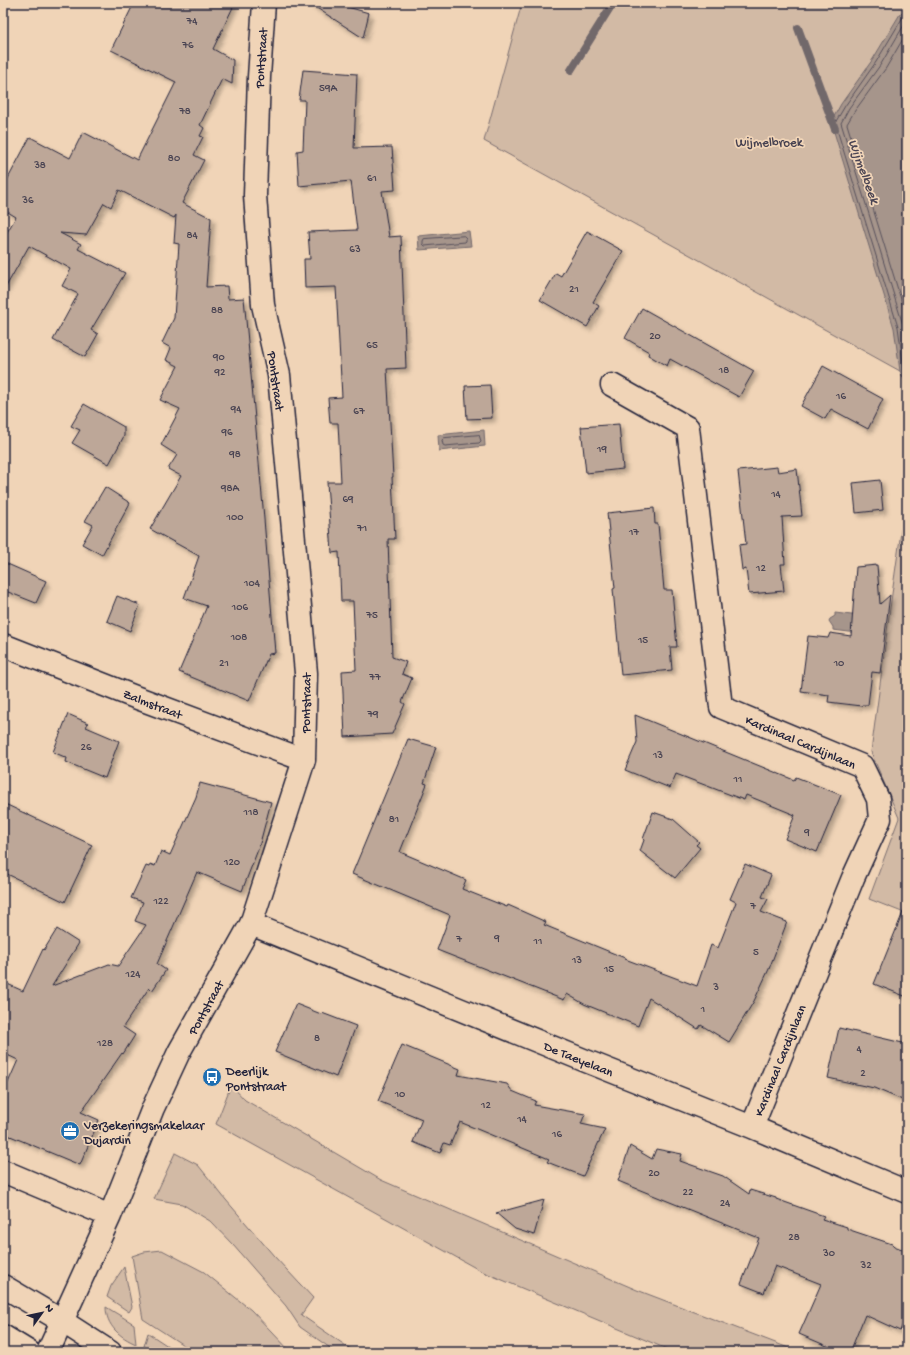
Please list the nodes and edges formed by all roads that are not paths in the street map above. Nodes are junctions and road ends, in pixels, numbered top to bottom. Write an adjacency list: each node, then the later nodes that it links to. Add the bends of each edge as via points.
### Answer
1 (264, 3): 4 (street, Pontstraat, via 255,195 263,305 279,375 306,674)
2 (612, 385): 6 (street, Kardinaal Cardijnlaan, via 688,428 721,707 862,766 878,799 880,819 853,878)
3 (3, 645): 4 (street, Zalmstraat)
4 (304, 760): 5 (street, Pontstraat)
5 (251, 924): 6 (street, De Taeyelaan, via 586,1062); 9 (street, Pontstraat, via 179,1052 153,1108)
6 (752, 1127): 8 (street, De Taeyelaan)
7 (3, 1171): 9 (street)
8 (907, 1192)
9 (110, 1216): 11 (street, Pontstraat)
10 (3, 1286): 11 (street)
11 (62, 1321): 14 (street, Pontstraat); 15 (street)
12 (3, 1336): 13 (street)
13 (29, 1352)
14 (48, 1352)
15 (110, 1352)

